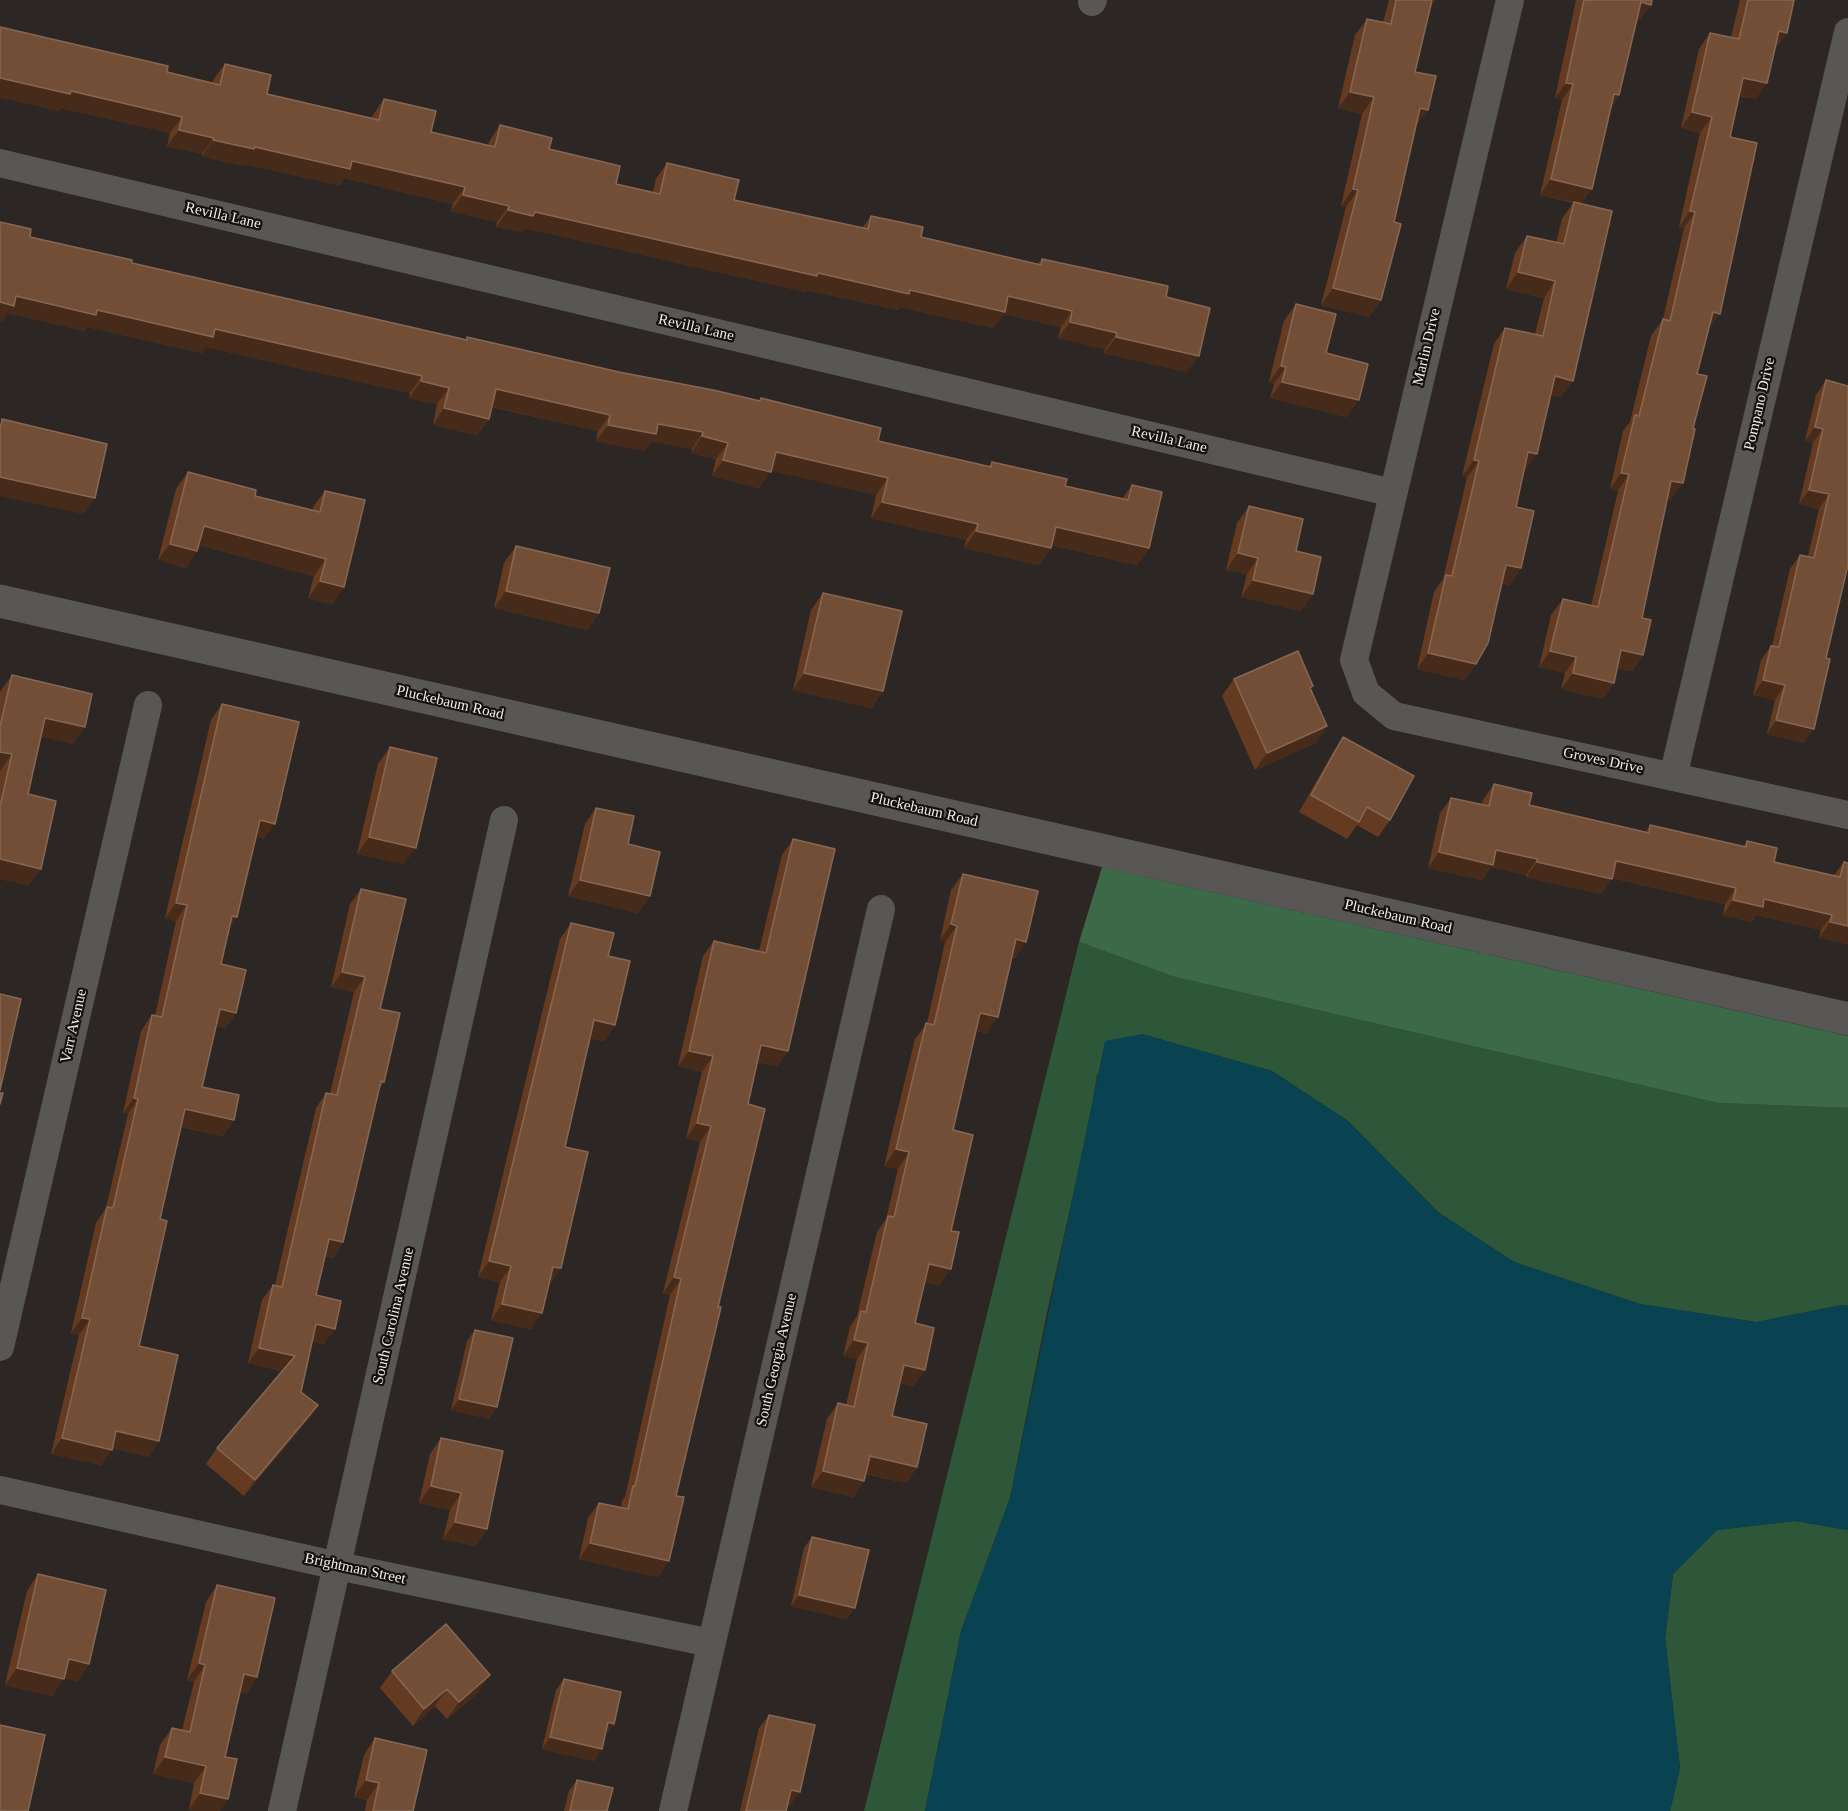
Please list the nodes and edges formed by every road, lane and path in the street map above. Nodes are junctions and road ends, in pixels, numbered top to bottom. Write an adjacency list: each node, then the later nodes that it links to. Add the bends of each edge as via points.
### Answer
1 (1510, 0): 4 (street, Marlin Drive)
2 (1848, 32): 8 (street, Pompano Drive)
3 (0, 163): 4 (street, Revilla Lane)
4 (1393, 493): 6 (street, Marlin Drive, via 1354,660)
5 (0, 602): 12 (street, Pluckebaum Road)
6 (1366, 693): 8 (street, Groves Drive, via 1394,716)
7 (148, 705): 13 (street, Varr Avenue)
8 (1673, 777): 9 (street, Groves Drive)
9 (1848, 815)
10 (504, 820): 15 (street, South Carolina Avenue)
11 (881, 909): 16 (street, South Georgia Avenue)
12 (1848, 1019)
13 (0, 1347)
14 (0, 1490): 15 (street, Brightman Street)
15 (338, 1566): 16 (street, Brightman Street); 17 (street, South Carolina Avenue)
16 (711, 1643): 18 (street, South Georgia Avenue)
17 (282, 1811)
18 (673, 1811)

